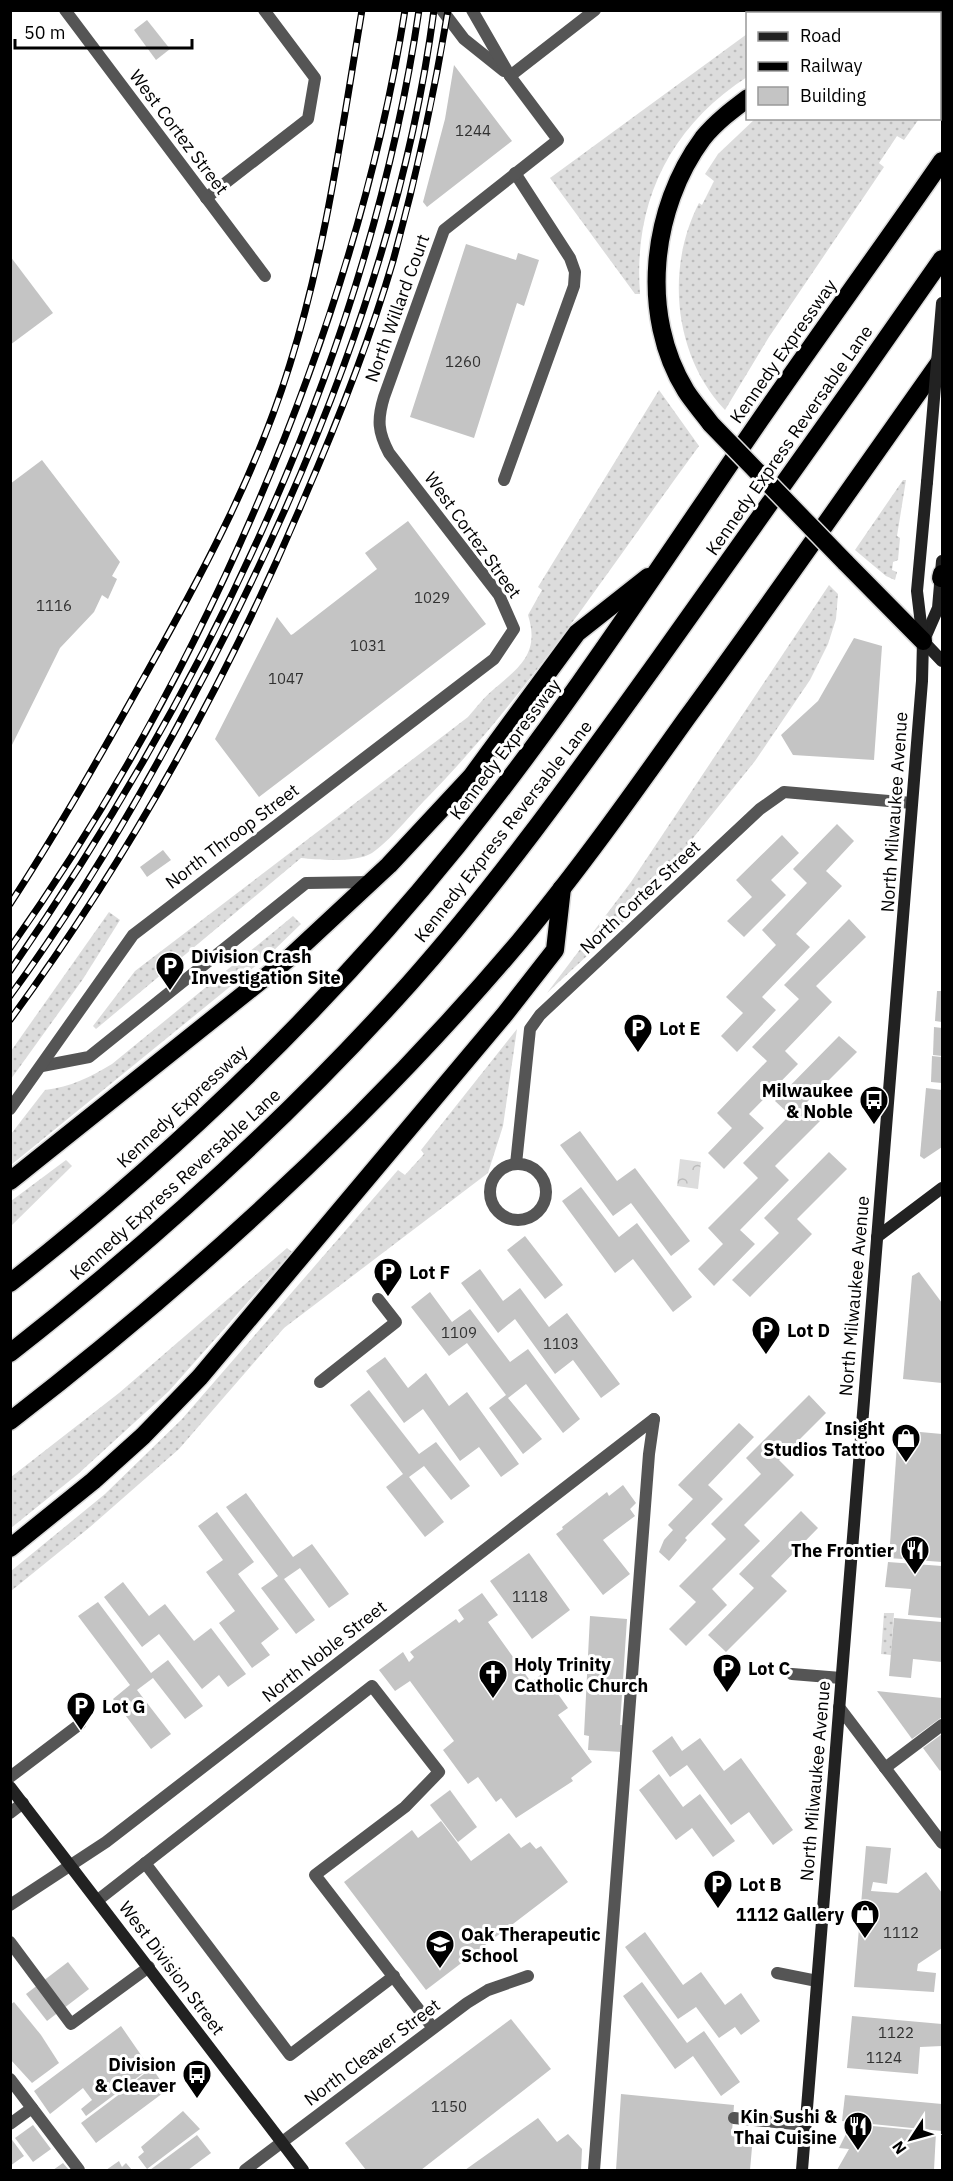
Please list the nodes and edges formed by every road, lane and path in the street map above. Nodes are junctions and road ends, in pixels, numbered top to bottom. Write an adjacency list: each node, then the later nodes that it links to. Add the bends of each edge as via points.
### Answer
1 (65, 10): 10 (street, West Cortez Street)
2 (264, 10): 10 (street, via 315,78 308,119)
3 (442, 10): 6 (street, via 464,39)
4 (472, 10): 6 (street)
5 (595, 10): 6 (street)
6 (510, 76): 9 (street, North Willard Court, via 558,140)
7 (746, 99): 20 (highway, bridge, via 704,137 687,162 664,225 657,260 657,297 670,357 686,390 711,424)
8 (942, 161): 17 (highway, Kennedy Expressway)
9 (515, 173): 15 (street, North Willard Court, via 452,222 439,240 384,397 378,417); 16 (street, via 575,272 574,286)
10 (207, 198): 12 (street, West Cortez Street)
11 (942, 259): 33 (highway, Kennedy Express Reversable Lane, via 574,778 411,981 227,1170 94,1287)
12 (265, 276)
13 (942, 303): 20 (main road, North Milwaukee Avenue, bridge, via 917,591)
14 (942, 359): 24 (highway)
15 (379, 433): 19 (street, West Cortez Street, via 390,453 499,595)
16 (504, 480)
17 (664, 565): 23 (highway, via 577,633 471,777); 31 (highway, Kennedy Expressway, via 540,741 455,849 362,955 282,1042 184,1135 70,1236)
18 (942, 571): 20 (main road, North Milwaukee Avenue, via 939,608)
19 (514, 629): 25 (street, North Throop Street, via 494,659 133,935)
20 (923, 641): 21 (main road); 22 (main road, North Milwaukee Avenue)
21 (942, 661)
22 (912, 803): 27 (street, North Cortez Street, via 784,792 760,809 560,996 530,1029); 30 (main road, North Milwaukee Avenue)
23 (371, 882): 25 (street, via 306,884 89,1057); 28 (highway, via 279,967)
24 (562, 888): 35 (highway, via 469,998 290,1184 110,1343); 36 (highway, via 555,950 505,1014 200,1377 135,1443)
25 (42, 1066): 26 (street, North Throop Street)
26 (10, 1109)
27 (516, 1164): 27 (street, via 494,1177 490,1194 496,1210 518,1220 534,1215 546,1192 540,1175)
28 (10, 1181)
29 (942, 1188): 30 (main road)
30 (877, 1236): 38 (main road, North Milwaukee Avenue)
31 (10, 1283)
32 (378, 1299): 34 (street, via 396,1322)
33 (10, 1353)
34 (320, 1382)
35 (10, 1421)
36 (10, 1548)
37 (792, 1674): 38 (street)
38 (842, 1678): 39 (main road, North Milwaukee Avenue)
39 (839, 1707): 42 (street); 57 (main road, North Milwaukee Avenue)
40 (80, 1724): 43 (street)
41 (942, 1725): 42 (street)
42 (885, 1768): 47 (street)
43 (10, 1777)
44 (10, 1787): 45 (main road, West Division Street)
45 (23, 1803): 46 (street); 49 (main road, West Division Street)
46 (10, 1813)
47 (942, 1843)
48 (145, 1863): 50 (street); 55 (street, via 290,2055); 55 (street, via 372,1686 439,1772 405,1807 315,1875)
49 (71, 1865): 50 (main road, West Division Street); 51 (street, North Noble Street); 68 (street, North Noble Street, via 654,1419)
50 (98, 1900): 53 (main road, West Division Street)
51 (10, 1905)
52 (10, 1942): 53 (street, via 71,2024)
53 (148, 1967): 64 (main road, West Division Street)
54 (777, 1973): 57 (street)
55 (394, 1976): 58 (street)
56 (528, 1976): 58 (street, North Cleaver Street, via 488,1990)
57 (817, 1982): 63 (main road, North Milwaukee Avenue)
58 (433, 2028): 64 (street, North Cleaver Street)
59 (10, 2079): 60 (street)
60 (32, 2108): 62 (street); 65 (street)
61 (734, 2118): 63 (street)
62 (10, 2124)
63 (805, 2125): 69 (main road, North Milwaukee Avenue)
64 (282, 2142): 66 (street, North Cleaver Street); 67 (main road, West Division Street)
65 (80, 2170)
66 (245, 2170)
67 (303, 2170)
68 (594, 2170)
69 (802, 2170)

